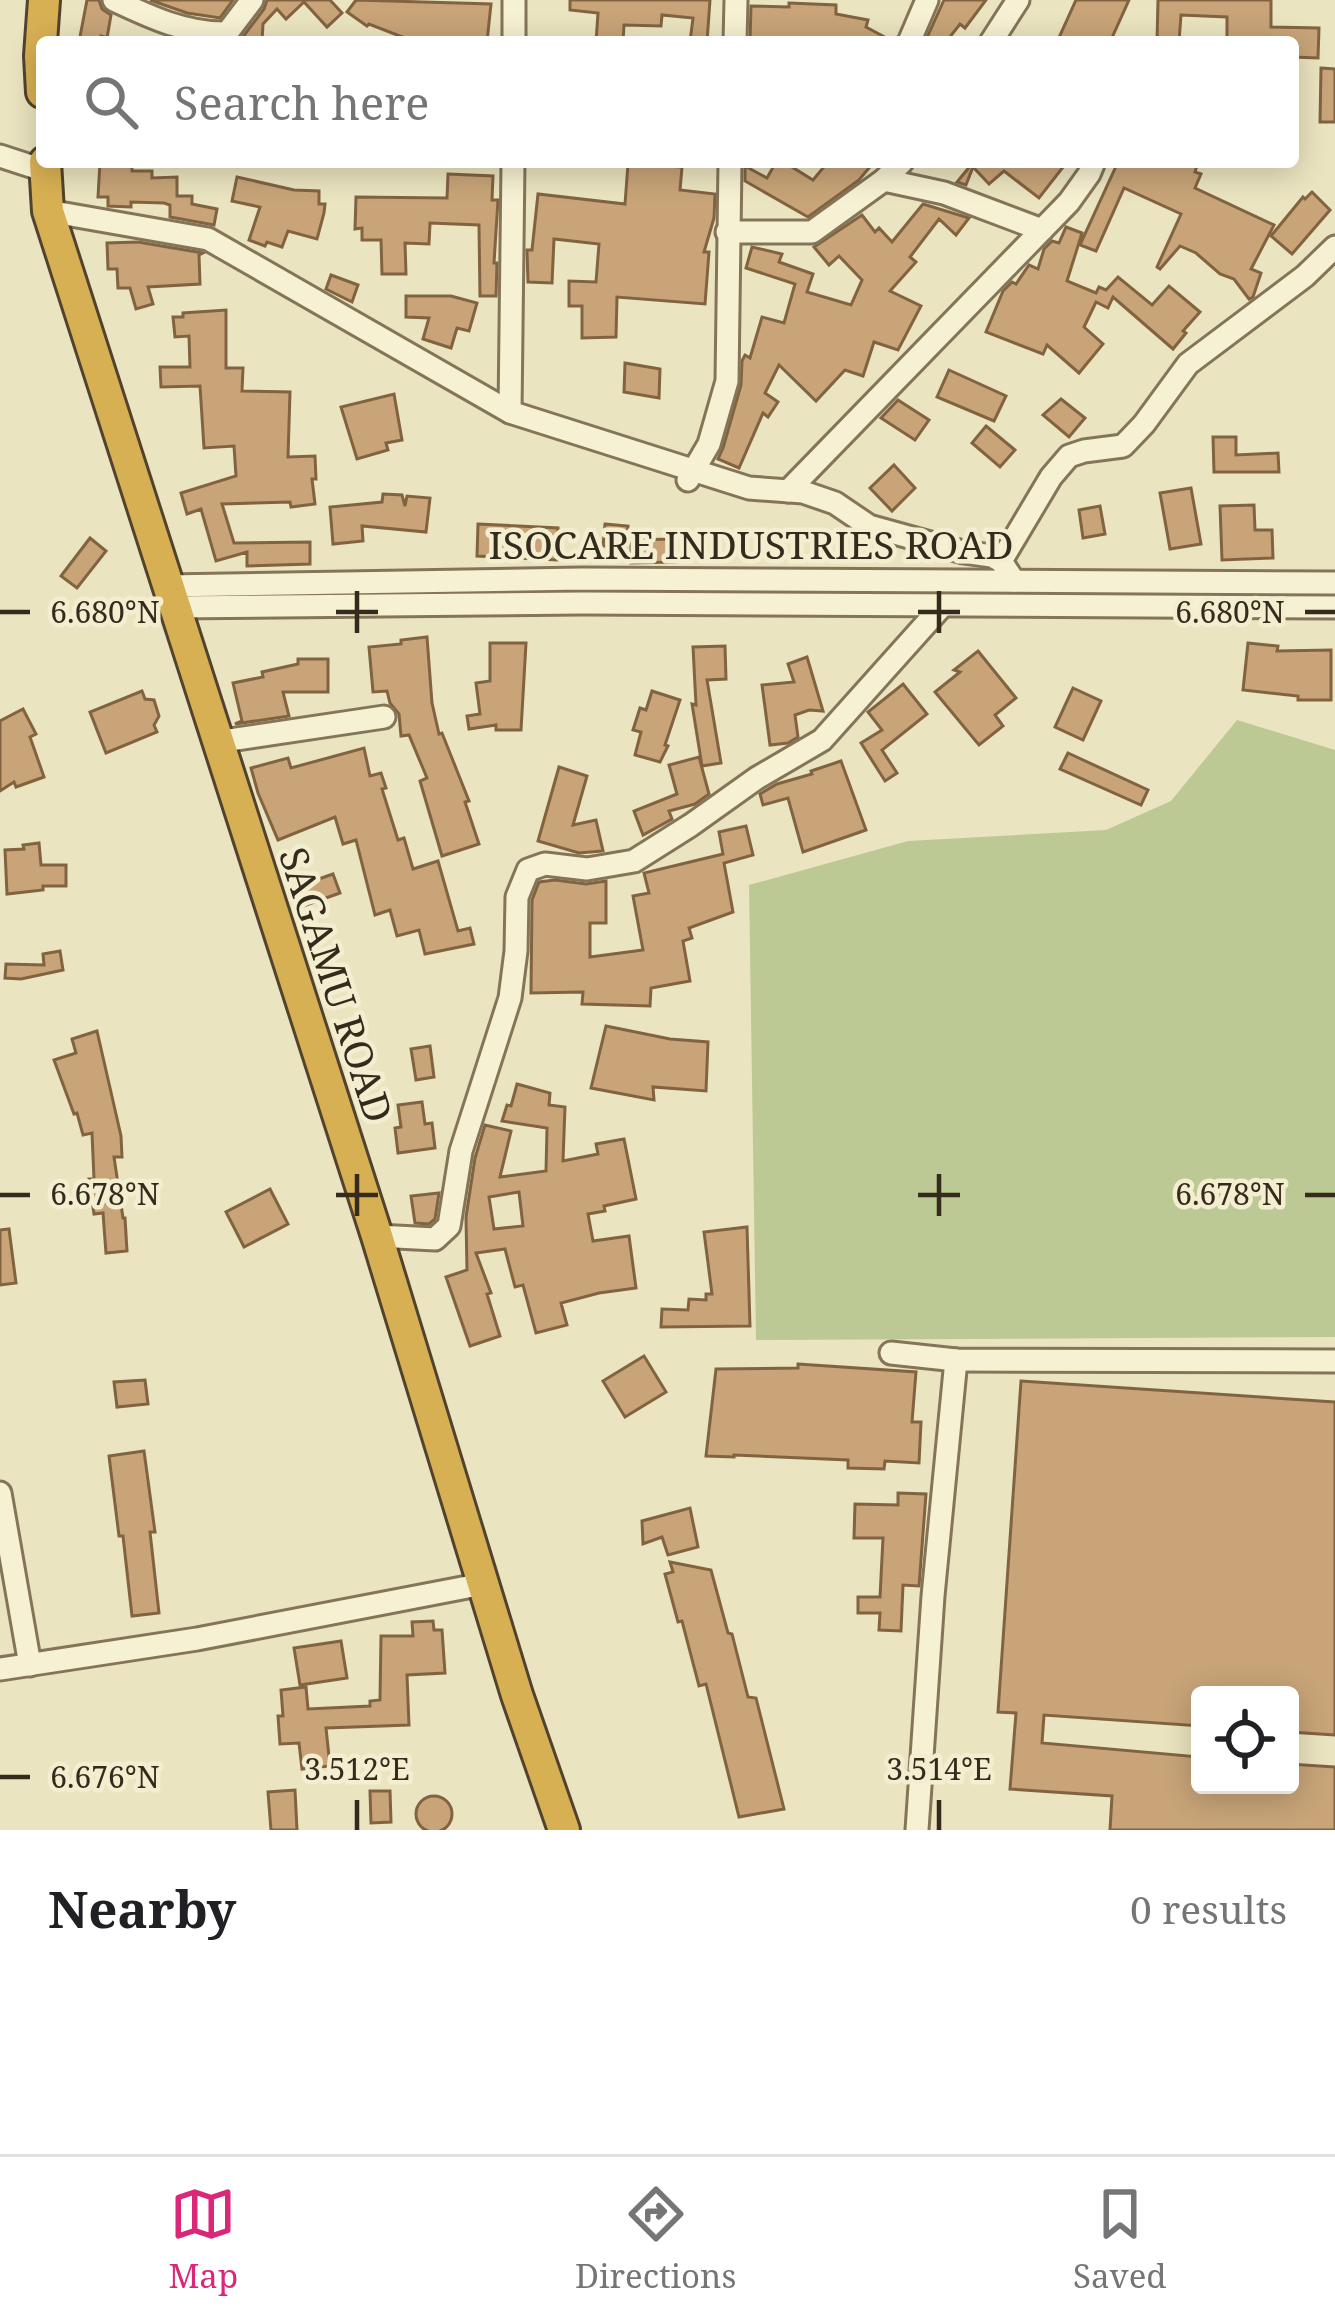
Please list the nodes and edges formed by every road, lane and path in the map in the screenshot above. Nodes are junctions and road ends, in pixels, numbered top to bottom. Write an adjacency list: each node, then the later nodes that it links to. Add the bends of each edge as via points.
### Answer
1 (44, 0): 8 (highway)
2 (114, 0): 3 (street, via 169,25 215,33 227,33)
3 (252, 0)
4 (514, 0): 9 (street)
5 (736, 0): 10 (street)
6 (927, 0): 11 (street)
7 (1018, 0): 12 (street)
8 (41, 36)
9 (514, 36)
10 (735, 36)
11 (912, 36)
12 (995, 36)
13 (0, 156): 14 (street)
14 (36, 165)
15 (45, 168): 21 (highway, SAGAMU ROAD)
16 (513, 168): 25 (street)
17 (730, 168): 23 (street)
18 (896, 168): 20 (street)
19 (1092, 168): 22 (street)
20 (884, 180): 22 (street); 23 (street, via 812,232)
21 (48, 211): 25 (street, via 208,238); 32 (highway, SAGAMU ROAD)
22 (1042, 230): 27 (street)
23 (727, 232): 26 (street, via 727,381 710,444)
24 (1335, 247): 28 (street, via 1188,364 1123,446 1069,456)
25 (510, 412): 26 (street)
26 (691, 476): 27 (street)
27 (788, 491): 28 (street, via 835,503 869,526)
28 (1001, 561): 30 (street)
29 (583, 580): 30 (street, ISOCARE INDUSTRIES ROAD); 32 (street, ISOCARE INDUSTRIES ROAD); 33 (street)
30 (1014, 581): 31 (street, ISOCARE INDUSTRIES ROAD)
31 (1335, 583)
32 (170, 597): 33 (street, ISOCARE INDUSTRIES ROAD); 37 (highway, SAGAMU ROAD)
33 (583, 603): 34 (street, ISOCARE INDUSTRIES ROAD)
34 (942, 606): 35 (street, ISOCARE INDUSTRIES ROAD); 38 (street, via 822,740 691,825 634,861 528,870 518,897 510,998 461,1150 449,1226 435,1238)
35 (1335, 608)
36 (384, 717): 37 (street)
37 (216, 742): 38 (highway, SAGAMU ROAD)
38 (377, 1237): 43 (highway, SAGAMU ROAD)
39 (891, 1353): 40 (street)
40 (956, 1360): 41 (street); 47 (street)
41 (1335, 1361)
42 (0, 1493): 44 (street)
43 (483, 1584): 44 (street); 46 (highway, SAGAMU ROAD)
44 (30, 1665): 45 (street)
45 (0, 1670)
46 (564, 1830)
47 (917, 1830)

